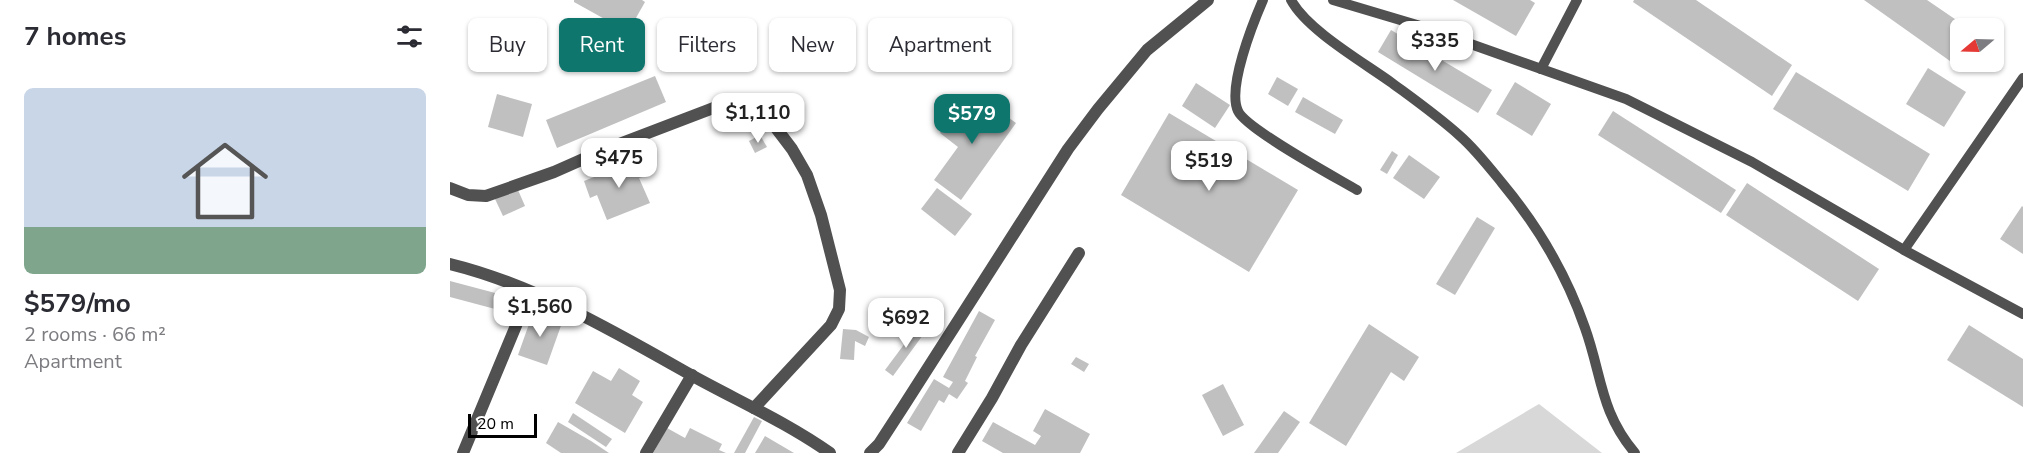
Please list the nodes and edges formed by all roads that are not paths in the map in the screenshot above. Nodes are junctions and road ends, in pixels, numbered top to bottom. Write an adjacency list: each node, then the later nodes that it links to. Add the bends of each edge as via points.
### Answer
1 (1208, 0): 20 (street, via 1147,50 1068,149)
2 (1263, 0): 9 (lane, via 1248,36 1236,86 1238,111 1257,130)
3 (1291, 0): 22 (lane, via 1305,20 1461,137 1504,185 1540,235 1572,296 1612,421)
4 (1333, 0): 6 (lane, via 1418,25)
5 (1577, 0): 6 (lane)
6 (1541, 69): 10 (lane, via 1626,99 1752,162)
7 (2023, 78): 10 (lane)
8 (450, 188): 16 (street, via 486,196 716,107 749,109 773,124 807,175 840,290 839,309 831,325)
9 (1357, 190)
10 (1904, 250): 14 (lane)
11 (1079, 253): 21 (street)
12 (450, 264): 13 (street)
13 (530, 292): 15 (street, via 628,338); 17 (street)
14 (2023, 314)
15 (692, 375): 16 (street); 18 (street)
16 (754, 408): 19 (street)
17 (463, 453)
18 (646, 453)
19 (830, 453)
20 (870, 453)
21 (958, 453)
22 (1635, 453)

